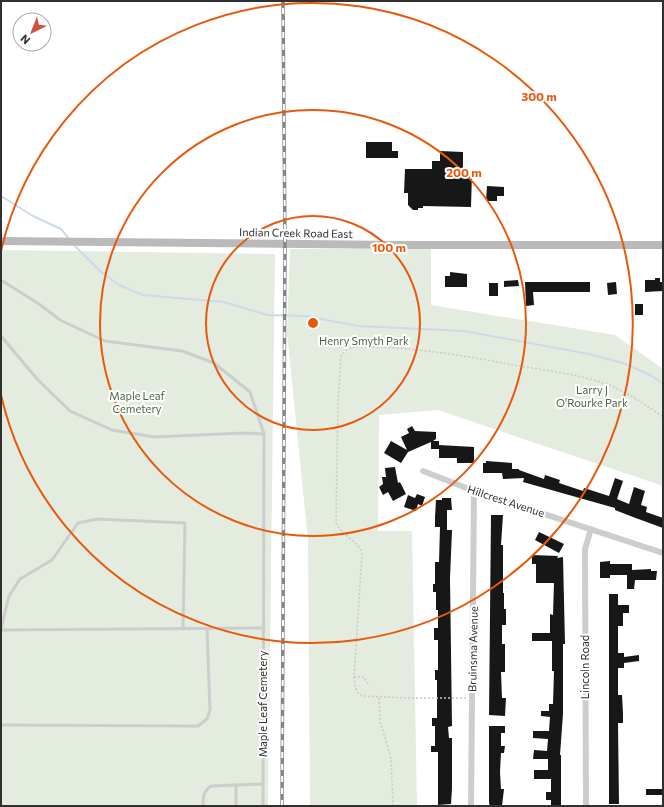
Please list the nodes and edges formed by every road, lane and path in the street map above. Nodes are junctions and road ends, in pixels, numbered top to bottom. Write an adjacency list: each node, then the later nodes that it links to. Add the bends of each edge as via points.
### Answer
1 (1, 241): 2 (main road, Indian Creek Road East)
2 (663, 246)
3 (1, 280): 6 (lane, Maple Leaf Cemetery, via 60,320 105,341 182,351 214,363 250,392)
4 (1, 336): 6 (lane, via 38,380 70,411 112,430 154,437)
5 (663, 417): 15 (path, via 627,393 600,382 562,373 444,352 376,346 346,350 341,356 338,402 336,523 339,530 360,548 362,554)
6 (264, 434): 11 (lane, Maple Leaf Cemetery)
7 (423, 471): 8 (street, Hillcrest Avenue)
8 (474, 491): 9 (street, Hillcrest Avenue); 18 (street, Bruinsma Avenue)
9 (591, 529): 10 (street, Hillcrest Avenue); 27 (street, Lincoln Road, via 585,549)
10 (663, 553)
11 (264, 628): 13 (lane); 20 (lane, Maple Leaf Cemetery)
12 (183, 629): 13 (lane); 14 (lane); 14 (lane, via 185,523 97,519 78,523 52,560 20,580 9,596)
13 (208, 629): 19 (lane, via 210,710 207,719 198,726)
14 (1, 630)
15 (354, 677): 16 (path, via 364,677); 17 (path, via 359,694)
16 (368, 685)
17 (379, 697): 18 (path); 25 (path, via 380,721 391,758)
18 (472, 698): 26 (street, Bruinsma Avenue)
19 (1, 725)
20 (263, 784): 21 (lane); 24 (lane, Maple Leaf Cemetery)
21 (236, 785): 22 (lane, via 211,786 203,796); 23 (lane)
22 (203, 806)
23 (236, 806)
24 (263, 806)
25 (393, 806)
26 (471, 806)
27 (586, 806)

